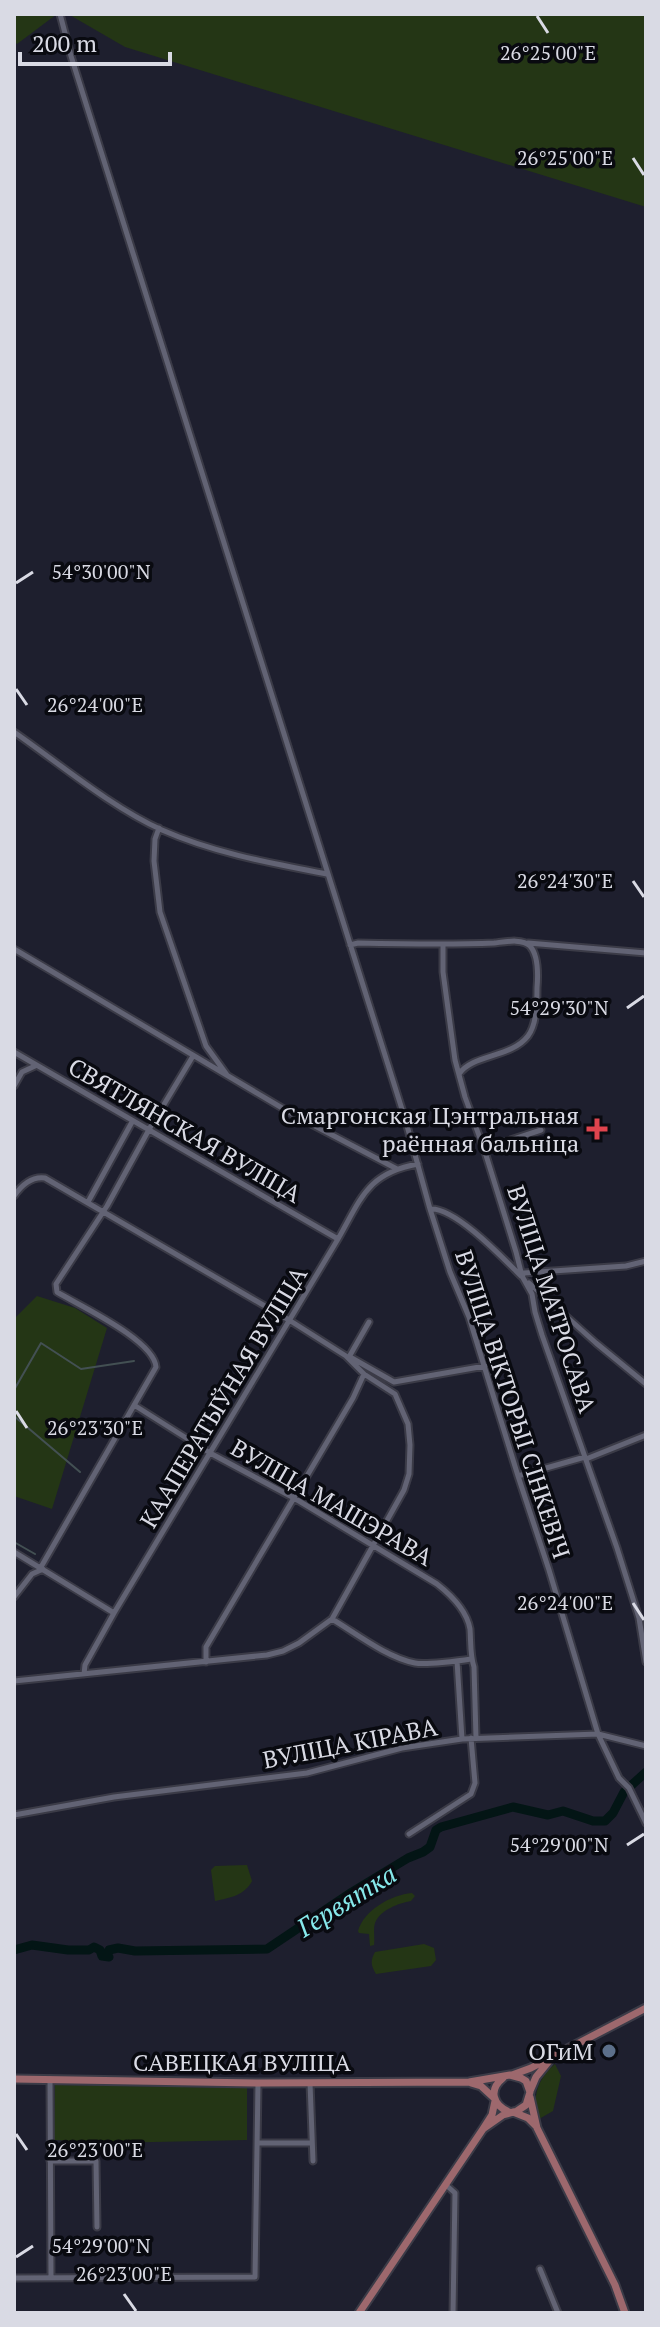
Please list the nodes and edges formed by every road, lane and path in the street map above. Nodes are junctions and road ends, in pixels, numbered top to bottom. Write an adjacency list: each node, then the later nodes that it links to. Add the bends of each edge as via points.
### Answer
1 (60, 14): 4 (street, ВУЛІЦА ВІКТОРЫІ СІНКЕВІЧ)
2 (14, 732): 3 (street)
3 (159, 828): 4 (street, via 234,855); 15 (street, via 154,861 160,912 206,1046)
4 (327, 874): 6 (street, ВУЛІЦА ВІКТОРЫІ СІНКЕВІЧ)
5 (443, 944): 6 (street); 7 (street); 14 (street, ВУЛІЦА МАТРОСАВА, via 446,1003)
6 (350, 945): 21 (street, ВУЛІЦА ВІКТОРЫІ СІНКЕВІЧ)
7 (529, 946): 9 (street); 14 (street, via 537,969 537,995 528,1035)
8 (14, 949): 11 (street)
9 (646, 953)
10 (16, 1054): 12 (street, СВЯТЛЯНСКАЯ ВУЛІЦА); 13 (street)
11 (193, 1056): 15 (street); 19 (street)
12 (37, 1066): 13 (street); 17 (street, СВЯТЛЯНСКАЯ ВУЛІЦА)
13 (22, 1072): 16 (street)
14 (459, 1074): 20 (street, ВУЛІЦА МАТРОСАВА)
15 (227, 1076): 22 (street)
16 (14, 1086)
17 (132, 1122): 19 (street, СВЯТЛЯНСКАЯ ВУЛІЦА); 24 (street)
18 (541, 1130): 20 (street)
19 (148, 1131): 26 (street); 27 (street, СВЯТЛЯНСКАЯ ВУЛІЦА)
20 (485, 1152): 29 (street, ВУЛІЦА МАТРОСАВА)
21 (418, 1164): 22 (street, КААПЕРАТЫЎНАЯ ВУЛІЦА); 25 (street, ВУЛІЦА ВІКТОРЫІ СІНКЕВІЧ)
22 (398, 1169): 27 (street, КААПЕРАТЫЎНАЯ ВУЛІЦА, via 369,1186)
23 (14, 1196): 24 (street, via 41,1177)
24 (88, 1202): 26 (street)
25 (430, 1209): 29 (street, via 452,1215); 33 (street, ВУЛІЦА ВІКТОРЫІ СІНКЕВІЧ)
26 (104, 1210): 30 (street); 39 (street, via 55,1288 127,1334 155,1359 156,1367)
27 (338, 1239): 30 (street, КААПЕРАТЫЎНАЯ ВУЛІЦА)
28 (646, 1261): 29 (street)
29 (522, 1276): 37 (street); 42 (street, ВУЛІЦА МАТРОСАВА)
30 (289, 1320): 32 (street); 41 (street, КААПЕРАТЫЎНАЯ ВУЛІЦА)
31 (369, 1322): 32 (street)
32 (348, 1357): 34 (street); 35 (street)
33 (485, 1366): 36 (street); 43 (street, ВУЛІЦА ВІКТОРЫІ СІНКЕВІЧ)
34 (376, 1373): 35 (street); 36 (street)
35 (365, 1375): 38 (street); 44 (street)
36 (394, 1382): 38 (street)
37 (646, 1384)
38 (399, 1399): 45 (street, via 408,1424 409,1474)
39 (134, 1405): 41 (street, ВУЛІЦА МАШЭРАВА); 47 (street)
40 (646, 1435): 42 (street)
41 (210, 1453): 44 (street, ВУЛІЦА МАШЭРАВА); 49 (street, КААПЕРАТЫЎНАЯ ВУЛІЦА)
42 (586, 1458): 43 (street); 50 (street, ВУЛІЦА МАТРОСАВА)
43 (518, 1476): 58 (street, ВУЛІЦА ВІКТОРЫІ СІНКЕВІЧ)
44 (294, 1498): 45 (street, ВУЛІЦА МАШЭРАВА); 54 (street, via 206,1647)
45 (372, 1546): 51 (street); 52 (street, ВУЛІЦА МАШЭРАВА, via 437,1584 461,1608 469,1626)
46 (14, 1552): 47 (street)
47 (42, 1568): 48 (street); 49 (street)
48 (14, 1597)
49 (114, 1613): 56 (street, КААПЕРАТЫЎНАЯ ВУЛІЦА)
50 (642, 1617): 55 (street, ВУЛІЦА МАТРОСАВА)
51 (332, 1619): 53 (street, via 403,1660); 54 (street, via 283,1651)
52 (471, 1659): 53 (street); 59 (street, ВУЛІЦА МАШЭРАВА)
53 (457, 1661): 60 (street)
54 (206, 1662): 56 (street)
55 (646, 1662)
56 (84, 1674): 57 (street)
57 (14, 1681)
58 (598, 1734): 59 (street, ВУЛІЦА КІРАВА); 61 (street, ВУЛІЦА КІРАВА); 63 (street, ВУЛІЦА ВІКТОРЫІ СІНКЕВІЧ)
59 (474, 1738): 60 (street, ВУЛІЦА КІРАВА); 64 (street, ВУЛІЦА МАШЭРАВА, via 471,1794)
60 (462, 1739): 62 (street, ВУЛІЦА КІРАВА, via 402,1748 307,1773)
61 (646, 1746)
62 (14, 1815)
63 (646, 1823)
64 (409, 1834)
65 (646, 2008): 66 (main road, САВЕЦКАЯ ВУЛІЦА)
66 (553, 2057): 67 (main road, САВЕЦКАЯ ВУЛІЦА); 73 (main road, САВЕЦКАЯ ВУЛІЦА)
67 (506, 2076): 70 (main road, САВЕЦКАЯ ВУЛІЦА); 73 (main road, via 526,2081); 74 (main road, via 495,2086)
68 (14, 2079): 69 (main road, САВЕЦКАЯ ВУЛІЦА)
69 (50, 2079): 71 (main road, САВЕЦКАЯ ВУЛІЦА); 80 (street)
70 (469, 2082): 72 (main road, САВЕЦКАЯ ВУЛІЦА); 74 (main road)
71 (258, 2083): 72 (main road, САВЕЦКАЯ ВУЛІЦА); 78 (street)
72 (310, 2083): 79 (street)
73 (530, 2093): 75 (main road, via 526,2105); 76 (main road)
74 (494, 2100): 75 (main road); 77 (main road)
75 (511, 2112): 76 (main road); 77 (main road)
76 (537, 2128): 90 (main road)
77 (483, 2129): 82 (main road)
78 (257, 2143): 79 (street); 85 (street, via 255,2277)
79 (312, 2143): 81 (street)
80 (50, 2161): 83 (street, via 96,2161); 85 (street)
81 (313, 2161)
82 (446, 2185): 87 (main road); 88 (street, via 455,2193)
83 (97, 2227)
84 (540, 2269): 89 (street)
85 (51, 2277): 86 (street)
86 (14, 2278)
87 (359, 2313)
88 (453, 2313)
89 (558, 2313)
90 (625, 2313)

